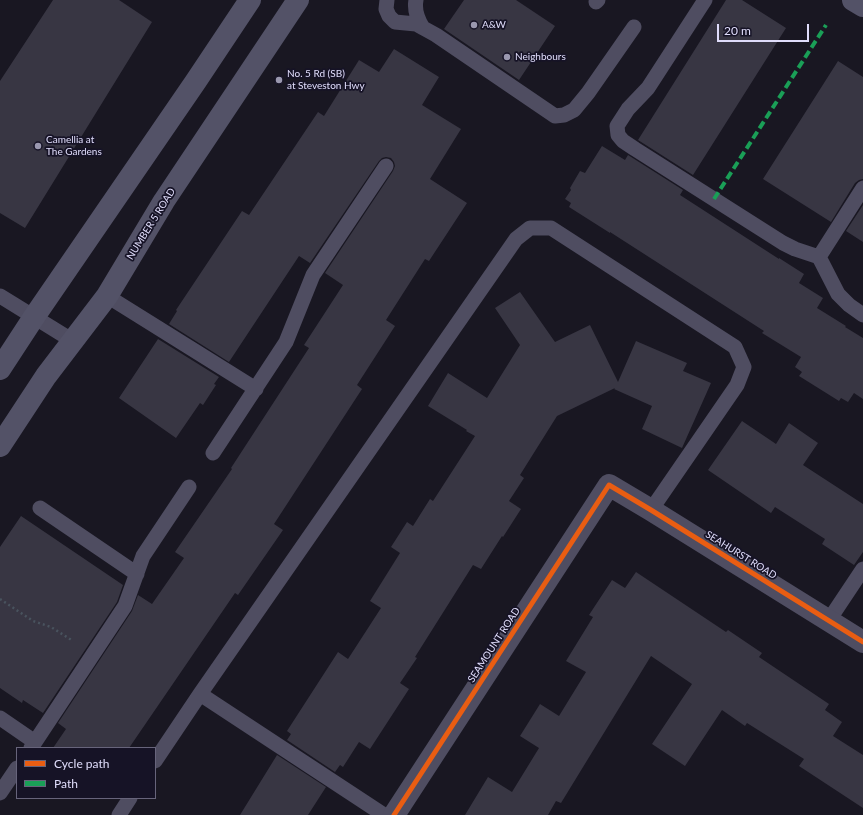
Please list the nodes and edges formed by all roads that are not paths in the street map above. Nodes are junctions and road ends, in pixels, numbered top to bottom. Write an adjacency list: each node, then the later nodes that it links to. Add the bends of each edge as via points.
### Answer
1 (250, 0): 16 (main road)
2 (298, 0): 14 (main road, NUMBER 5 ROAD, via 164,201)
3 (387, 0): 9 (lane, via 386,9 395,22 416,24)
4 (416, 0): 9 (lane, via 418,19)
5 (705, 0): 12 (lane, via 648,88 628,108 617,126 618,135 635,149 783,243)
6 (853, 0): 7 (main road)
7 (863, 6)
8 (634, 27): 9 (lane, via 574,110 556,116)
9 (423, 28)
10 (386, 166): 19 (lane, via 313,275 286,342)
11 (863, 188): 12 (lane)
12 (819, 257): 15 (lane, via 838,294)
13 (0, 296): 16 (lane)
14 (107, 296): 17 (main road, NUMBER 5 ROAD); 19 (lane)
15 (863, 315)
16 (34, 317): 17 (lane); 18 (main road)
17 (73, 341): 20 (main road, NUMBER 5 ROAD)
18 (0, 369)
19 (256, 389): 21 (lane)
20 (0, 446)
21 (213, 453)
22 (609, 485): 25 (street, SEAHURST ROAD); 39 (street, SEAMOUNT ROAD)
23 (188, 488): 27 (lane, via 143,556)
24 (40, 508): 27 (lane)
25 (651, 510): 28 (street, SEAHURST ROAD); 30 (lane, via 737,385 744,367 735,347 551,228 530,228 516,239)
26 (863, 569): 28 (lane)
27 (137, 574): 32 (lane, via 125,606)
28 (830, 620): 29 (street, SEAHURST ROAD)
29 (863, 642)
30 (200, 694): 33 (lane); 38 (lane)
31 (0, 718): 32 (lane)
32 (33, 745)
33 (156, 760)
34 (16, 769): 35 (lane)
35 (0, 793)
36 (129, 799): 37 (lane)
37 (119, 815)
38 (384, 815)
39 (394, 815)

